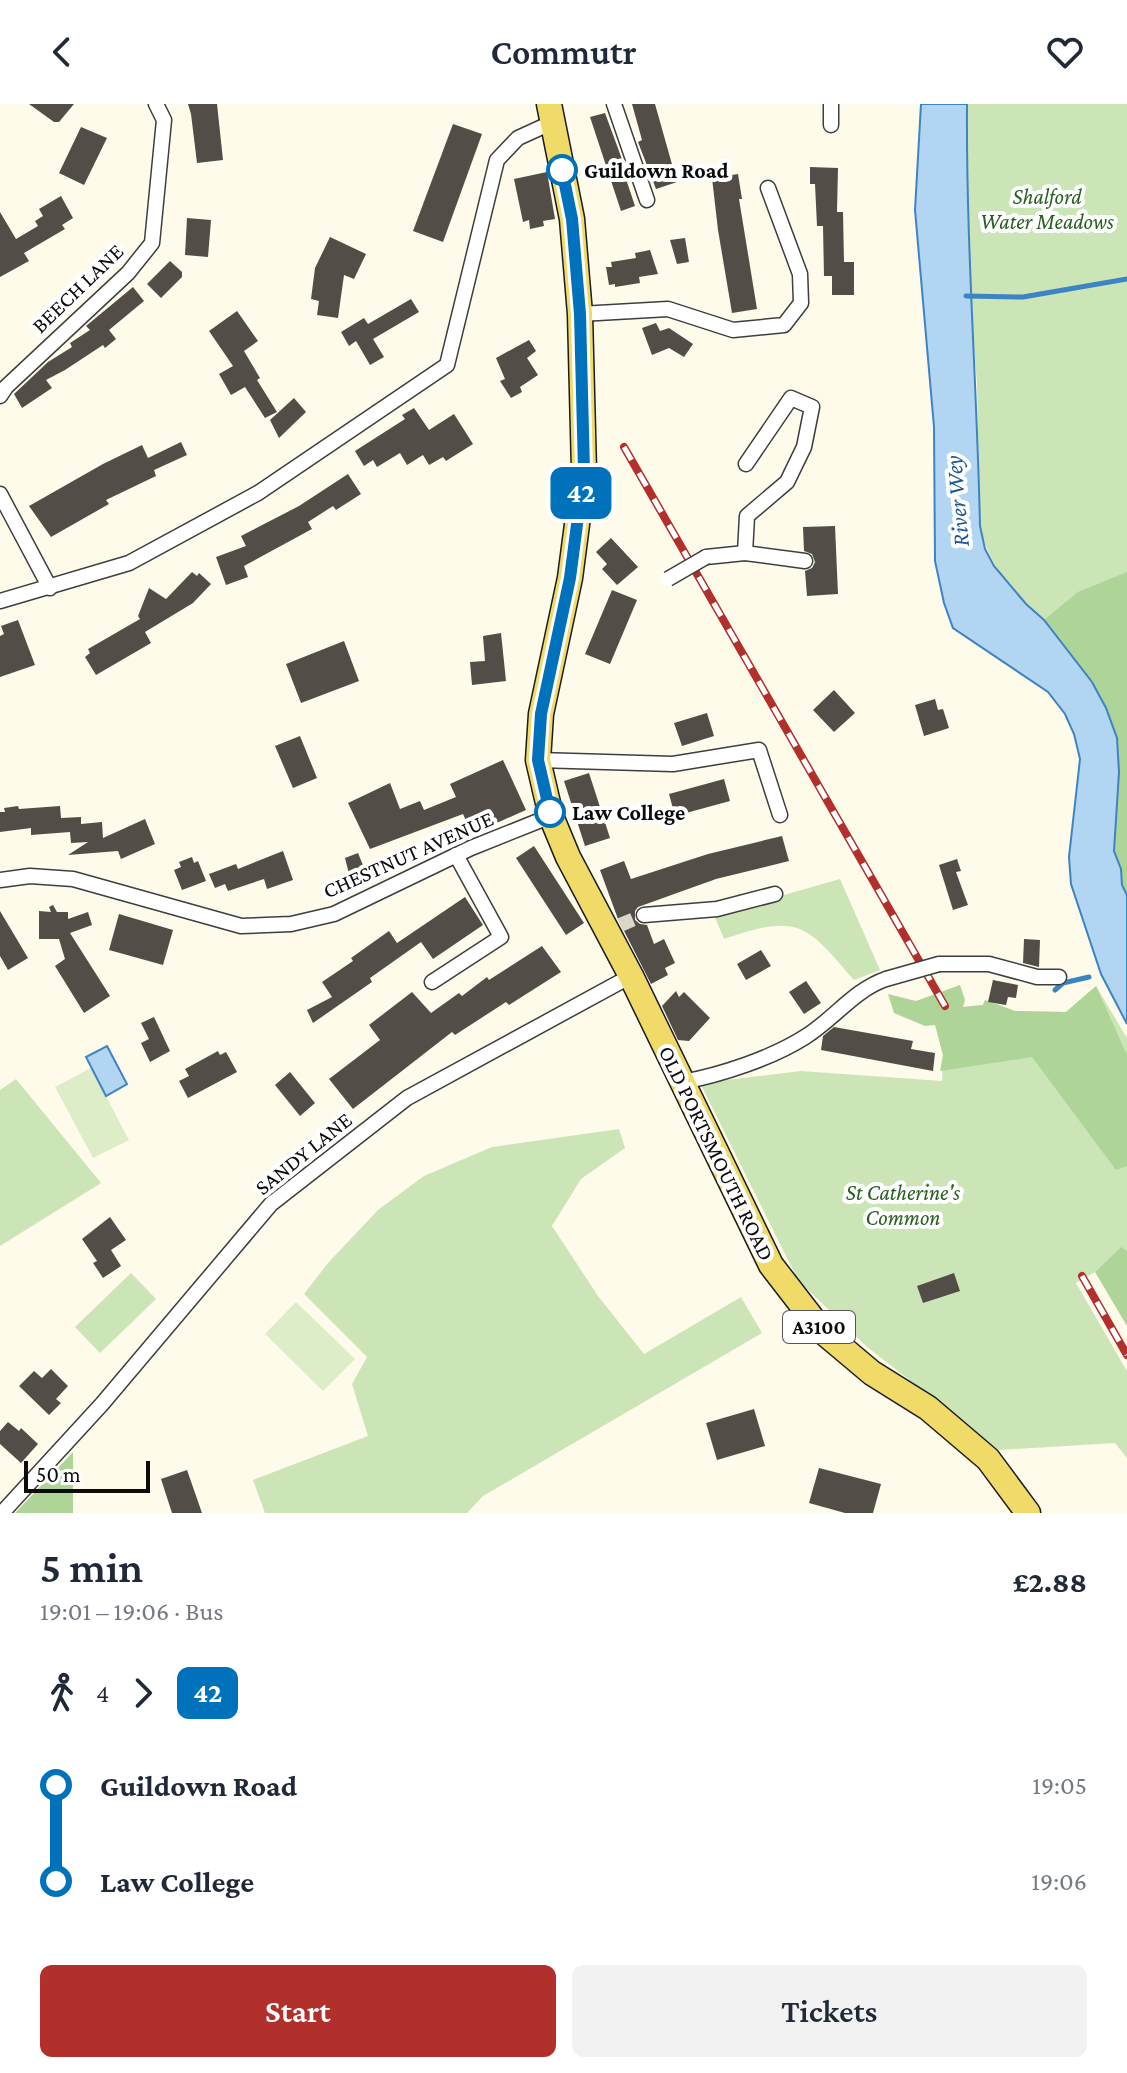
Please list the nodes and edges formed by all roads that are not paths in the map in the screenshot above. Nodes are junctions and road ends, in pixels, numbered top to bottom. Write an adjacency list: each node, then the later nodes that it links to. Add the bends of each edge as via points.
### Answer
1 (156, 104): 9 (street, BEECH LANE, via 164,120 152,243 128,273)
2 (614, 104): 7 (street)
3 (831, 104): 5 (street)
4 (551, 109): 8 (main road, A3100, via 572,219); 15 (street, via 497,160 447,365 258,493 129,563)
5 (831, 125)
6 (768, 188): 8 (street, via 800,274 801,303 784,325 733,330 668,309)
7 (647, 200)
8 (580, 314): 17 (main road, A3100, via 584,471 570,578 541,714)
9 (0, 396)
10 (746, 464): 12 (street, via 791,398 812,407 804,447 787,482 747,516)
11 (0, 494): 15 (street)
12 (745, 553): 13 (street); 14 (street, bridge, via 706,557)
13 (805, 561)
14 (668, 579)
15 (50, 588): 16 (street)
16 (0, 601)
17 (538, 760): 18 (street, via 673,764 759,750); 19 (main road, A3100)
18 (780, 815)
19 (551, 816): 20 (street, CHESTNUT AVENUE); 24 (main road, A3100, via 568,857 614,927)
20 (456, 855): 21 (street, CHESTNUT AVENUE, via 334,914 291,924 241,926 73,879); 26 (street, via 501,937)
21 (0, 880)
22 (775, 894): 23 (street, via 717,909)
23 (644, 915)
24 (631, 976): 27 (main road, OLD PORTSMOUTH ROAD / A3100); 28 (street, SANDY LANE, via 407,1098 271,1204)
25 (1059, 977): 27 (street, bridge, via 1037,977 989,964 939,964 871,984 805,1037 775,1052)
26 (432, 982)
27 (682, 1082): 29 (main road, OLD PORTSMOUTH ROAD / A3100, via 771,1265 822,1331 988,1459)
28 (2, 1513)
29 (1028, 1513)

